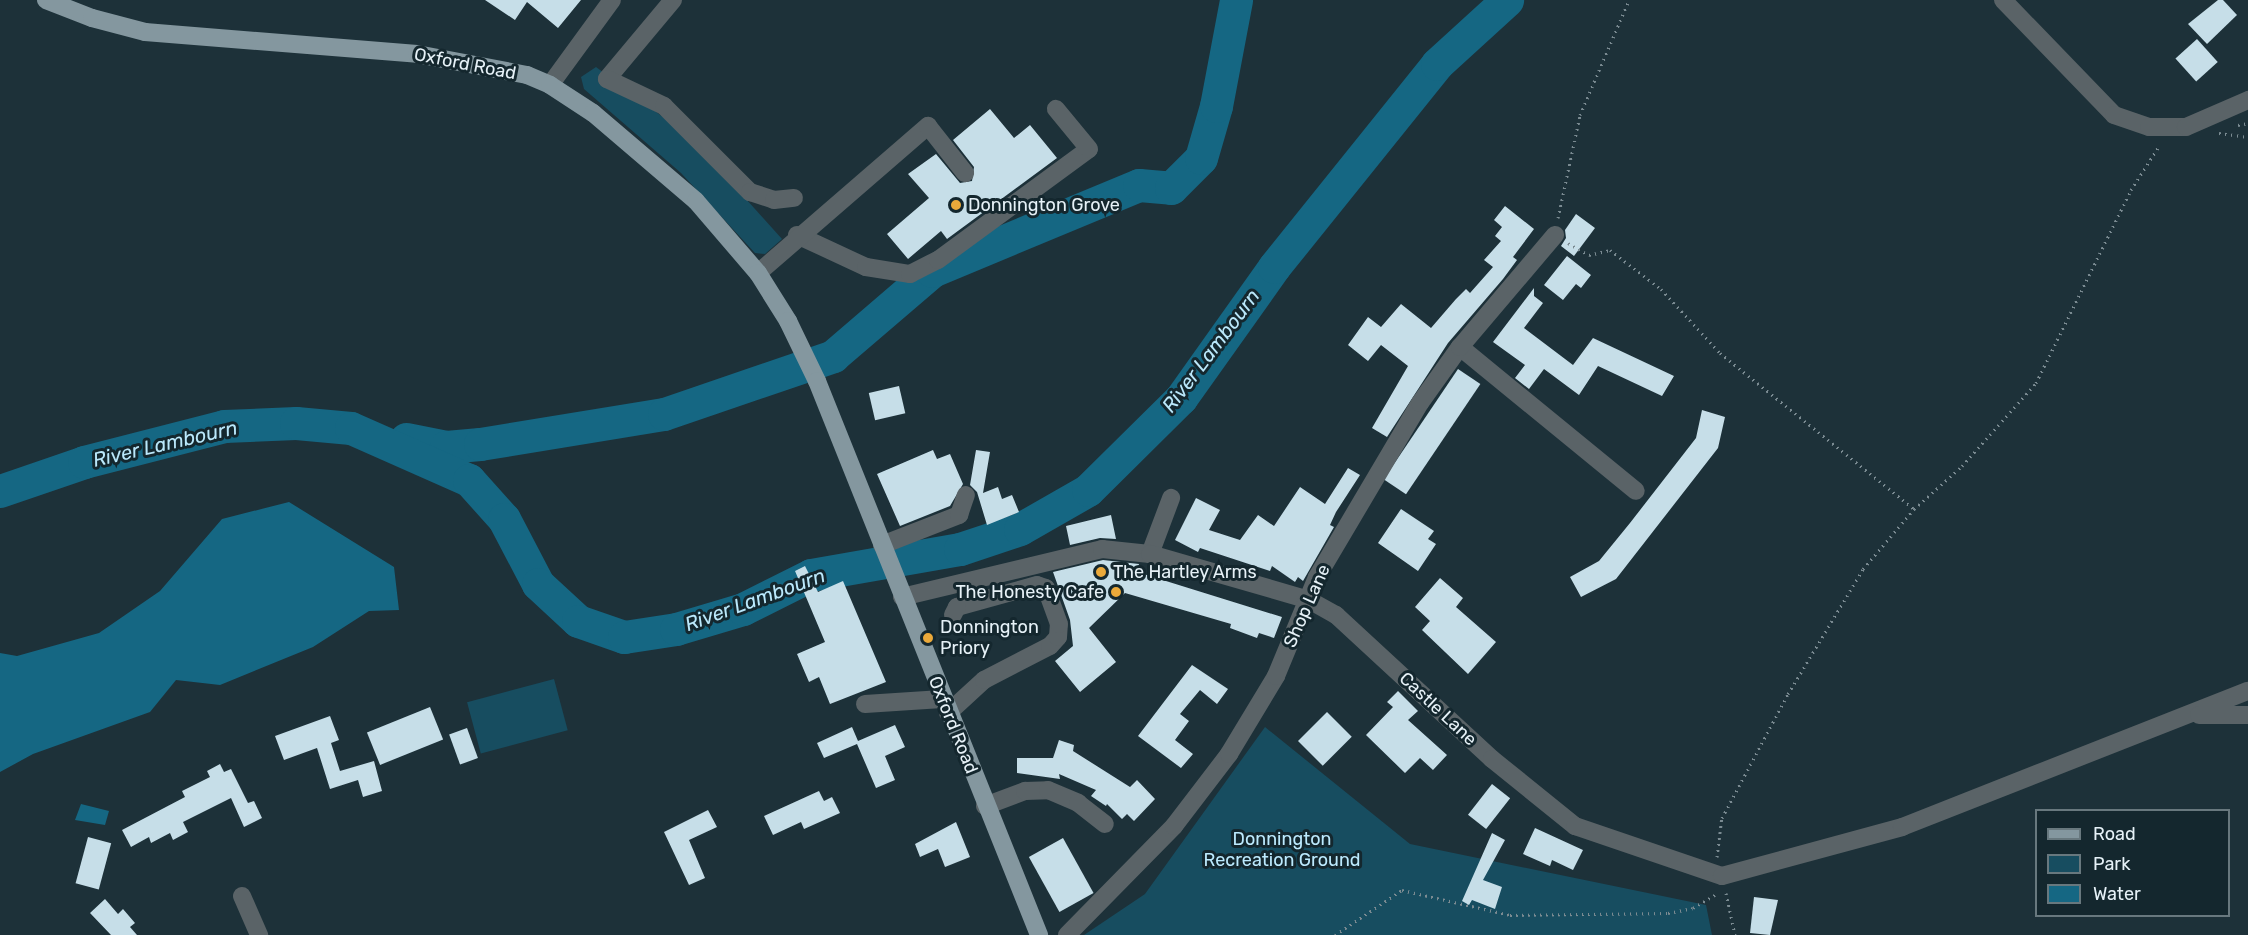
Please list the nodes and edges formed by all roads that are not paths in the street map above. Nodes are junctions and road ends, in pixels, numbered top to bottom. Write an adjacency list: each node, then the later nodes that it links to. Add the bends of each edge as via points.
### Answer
1 (46, 0): 5 (main road, Oxford Road)
2 (612, 0): 6 (street)
3 (673, 0): 10 (street, via 607,79 664,106 750,192 774,200)
4 (2003, 0): 7 (street, via 2114,115 2149,127 2186,127)
5 (68, 5): 6 (main road, Oxford Road, via 145,32 417,54 505,70)
6 (550, 85): 13 (main road, Oxford Road, via 620,134 689,194 722,226)
7 (2248, 100)
8 (1056, 109): 11 (street, via 1089,149 938,260 910,274 866,267)
9 (966, 173): 11 (street, via 928,126)
10 (794, 198)
11 (797, 235): 13 (street)
12 (1555, 235): 14 (street, Shop Lane)
13 (758, 273): 18 (main road, Oxford Road, via 788,321 817,381)
14 (1460, 347): 15 (street); 21 (street, Shop Lane, via 1402,434 1317,577)
15 (1636, 491)
16 (966, 495): 18 (street, via 958,515)
17 (1171, 498): 19 (street)
18 (883, 549): 20 (main road, Oxford Road)
19 (1150, 554): 20 (street, Castle Lane, via 1102,549); 21 (street, Castle Lane)
20 (902, 597): 25 (main road, Oxford Road)
21 (1309, 600): 26 (street, Castle Lane, via 1336,615 1492,759 1575,826 1722,876 1902,827); 33 (street, Shop Lane, via 1263,703 1229,754 1174,826)
22 (953, 615): 25 (street, via 957,607 1037,585 1046,588 1059,624 1058,637 1050,646 984,680)
23 (2248, 691): 26 (street)
24 (865, 704): 25 (street)
25 (945, 706): 28 (main road, Oxford Road)
26 (2191, 715): 27 (street)
27 (2248, 715)
28 (986, 806): 29 (street, via 1026,791 1048,790 1078,802); 32 (main road, Oxford Road)
29 (1105, 824)
30 (242, 896): 31 (street)
31 (259, 935)
32 (1039, 935)
33 (1066, 935)

